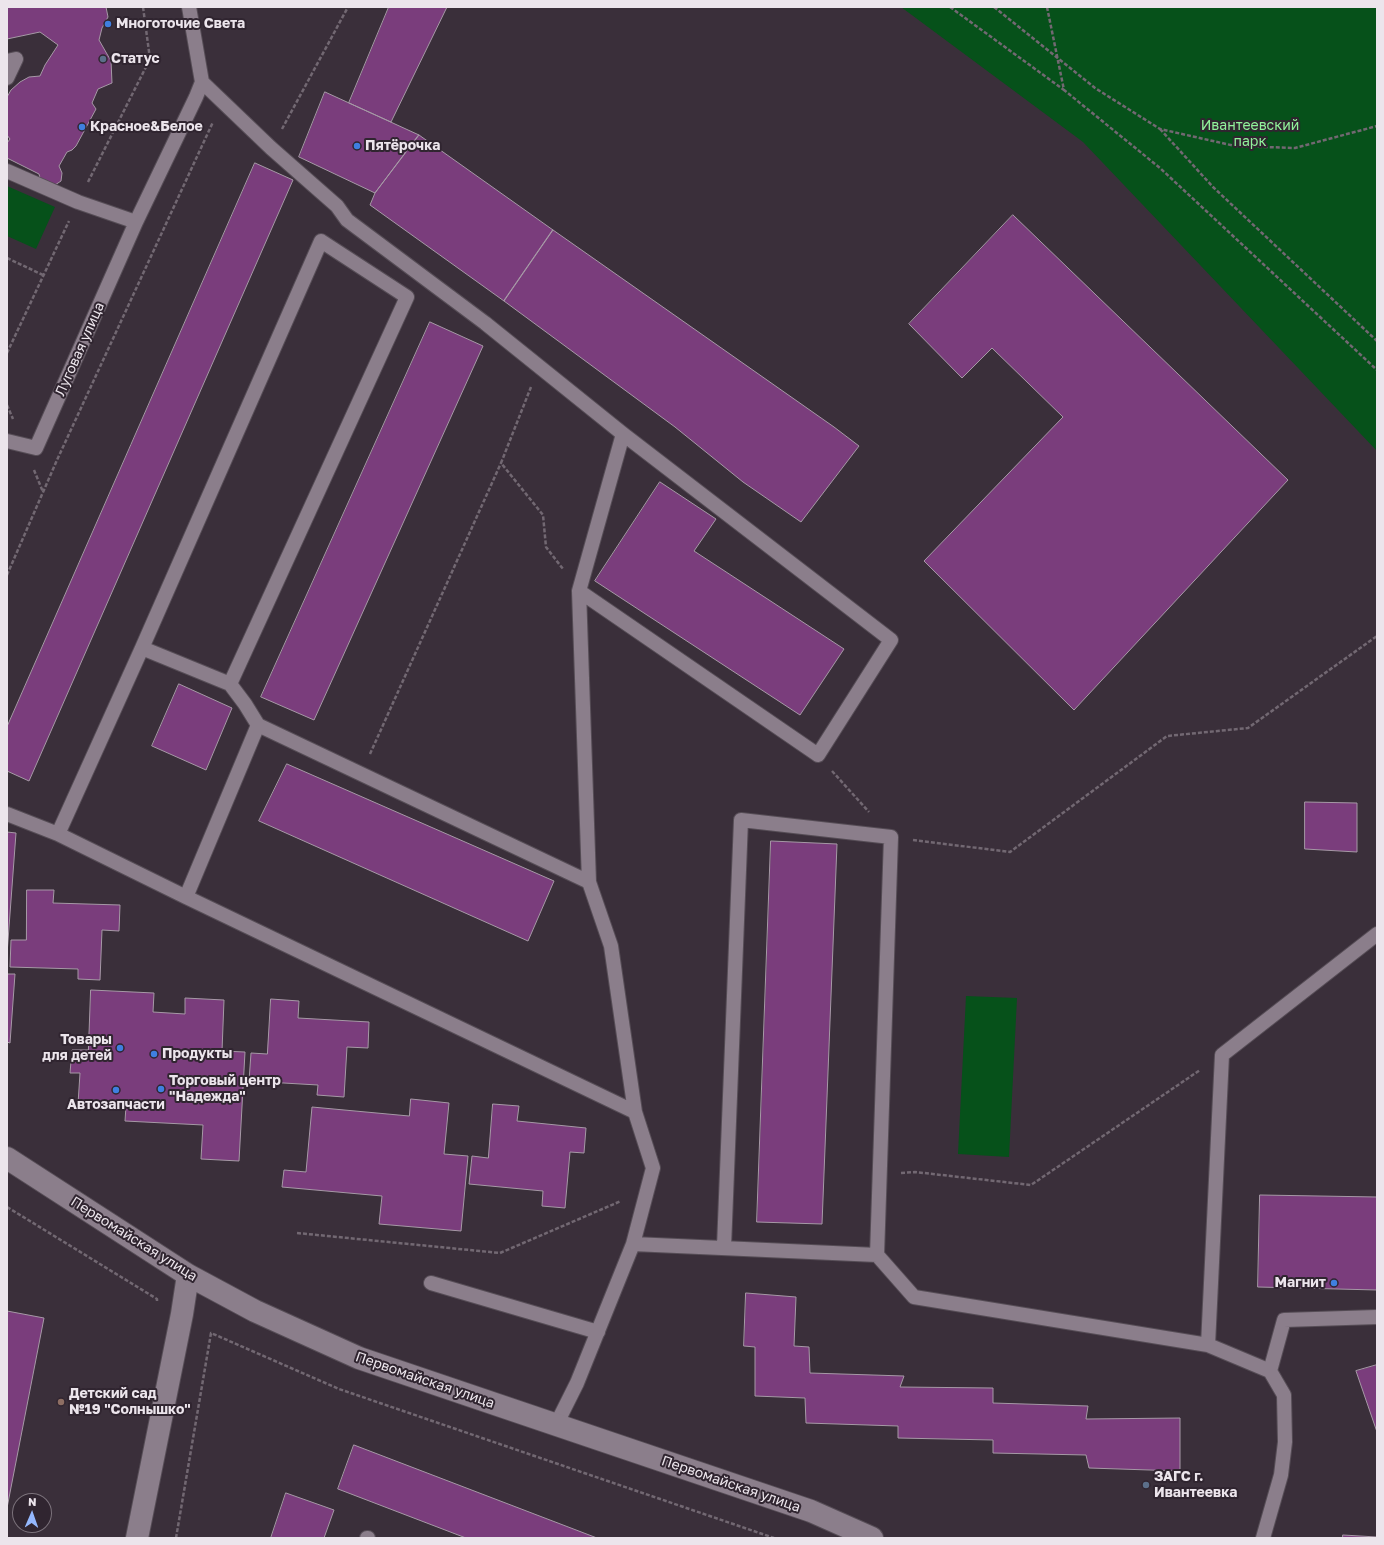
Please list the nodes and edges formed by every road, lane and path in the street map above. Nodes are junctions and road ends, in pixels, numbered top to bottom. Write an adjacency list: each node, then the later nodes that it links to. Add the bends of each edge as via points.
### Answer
1 (143, 7): 17 (path, via 150,58)
2 (189, 7): 10 (lane)
3 (348, 7): 15 (path)
4 (950, 7): 11 (path)
5 (994, 7): 7 (path)
6 (1047, 7): 7 (path)
7 (1057, 57): 11 (path); 14 (path, via 1095,88)
8 (7, 61): 9 (lane, via 16,59)
9 (7, 78)
10 (202, 82): 15 (lane); 18 (lane)
11 (1064, 90): 23 (path, via 1160,168)
12 (215, 119): 28 (path, via 57,460)
13 (1377, 126): 14 (path, via 1295,148 1235,146)
14 (1160, 129): 21 (path, via 1214,187)
15 (271, 148): 25 (lane, via 337,206 347,220 484,323)
16 (7, 171): 17 (lane)
17 (78, 202): 18 (lane); 20 (path)
18 (136, 222): 26 (lane, Луговая улица, via 36,448)
19 (7, 258): 20 (path)
20 (43, 275): 22 (path)
21 (1377, 341)
22 (7, 353)
23 (1377, 370)
24 (532, 383): 27 (path)
25 (623, 434): 29 (lane); 34 (lane, via 892,640)
26 (7, 440)
27 (501, 463): 29 (path, via 543,515 546,547); 35 (path)
28 (7, 575)
29 (579, 591): 34 (lane); 39 (lane)
30 (1377, 636): 38 (path, via 1248,728 1167,736 1010,852)
31 (142, 648): 32 (lane); 32 (lane, via 321,242 407,297); 37 (lane)
32 (230, 684): 33 (lane)
33 (258, 725): 35 (lane); 40 (lane)
34 (818, 754): 38 (path)
35 (361, 774): 39 (lane)
36 (7, 814): 37 (lane)
37 (58, 834): 40 (lane)
38 (892, 837): 45 (lane); 50 (lane, via 741,820)
39 (589, 882): 43 (lane, via 611,946)
40 (186, 897): 43 (lane)
41 (1377, 934): 42 (lane)
42 (1222, 1054): 45 (path, via 1031,1185 915,1172); 57 (lane)
43 (635, 1112): 46 (lane, via 653,1168)
44 (7, 1158): 52 (main road, Первомайская улица)
45 (879, 1175): 51 (lane)
46 (648, 1190): 48 (path, via 500,1253); 49 (lane)
47 (7, 1207): 54 (path, via 157,1300)
48 (297, 1234)
49 (634, 1244): 50 (lane); 56 (lane)
50 (724, 1247): 51 (lane)
51 (877, 1255): 57 (lane, via 914,1297)
52 (188, 1275): 59 (main road, Первомайская улица, via 255,1312 359,1358); 60 (main road)
53 (431, 1283): 56 (lane)
54 (156, 1307)
55 (1377, 1317): 58 (lane, via 1284,1320)
56 (598, 1332): 59 (lane)
57 (1208, 1345): 58 (lane)
58 (1270, 1371): 64 (lane, via 1284,1395 1285,1442 1281,1475)
59 (556, 1425): 63 (main road, Первомайская улица, via 811,1511)
60 (137, 1538)
61 (176, 1538): 62 (path, via 211,1333 340,1389)
62 (774, 1538)
63 (872, 1538)
64 (1262, 1538)

